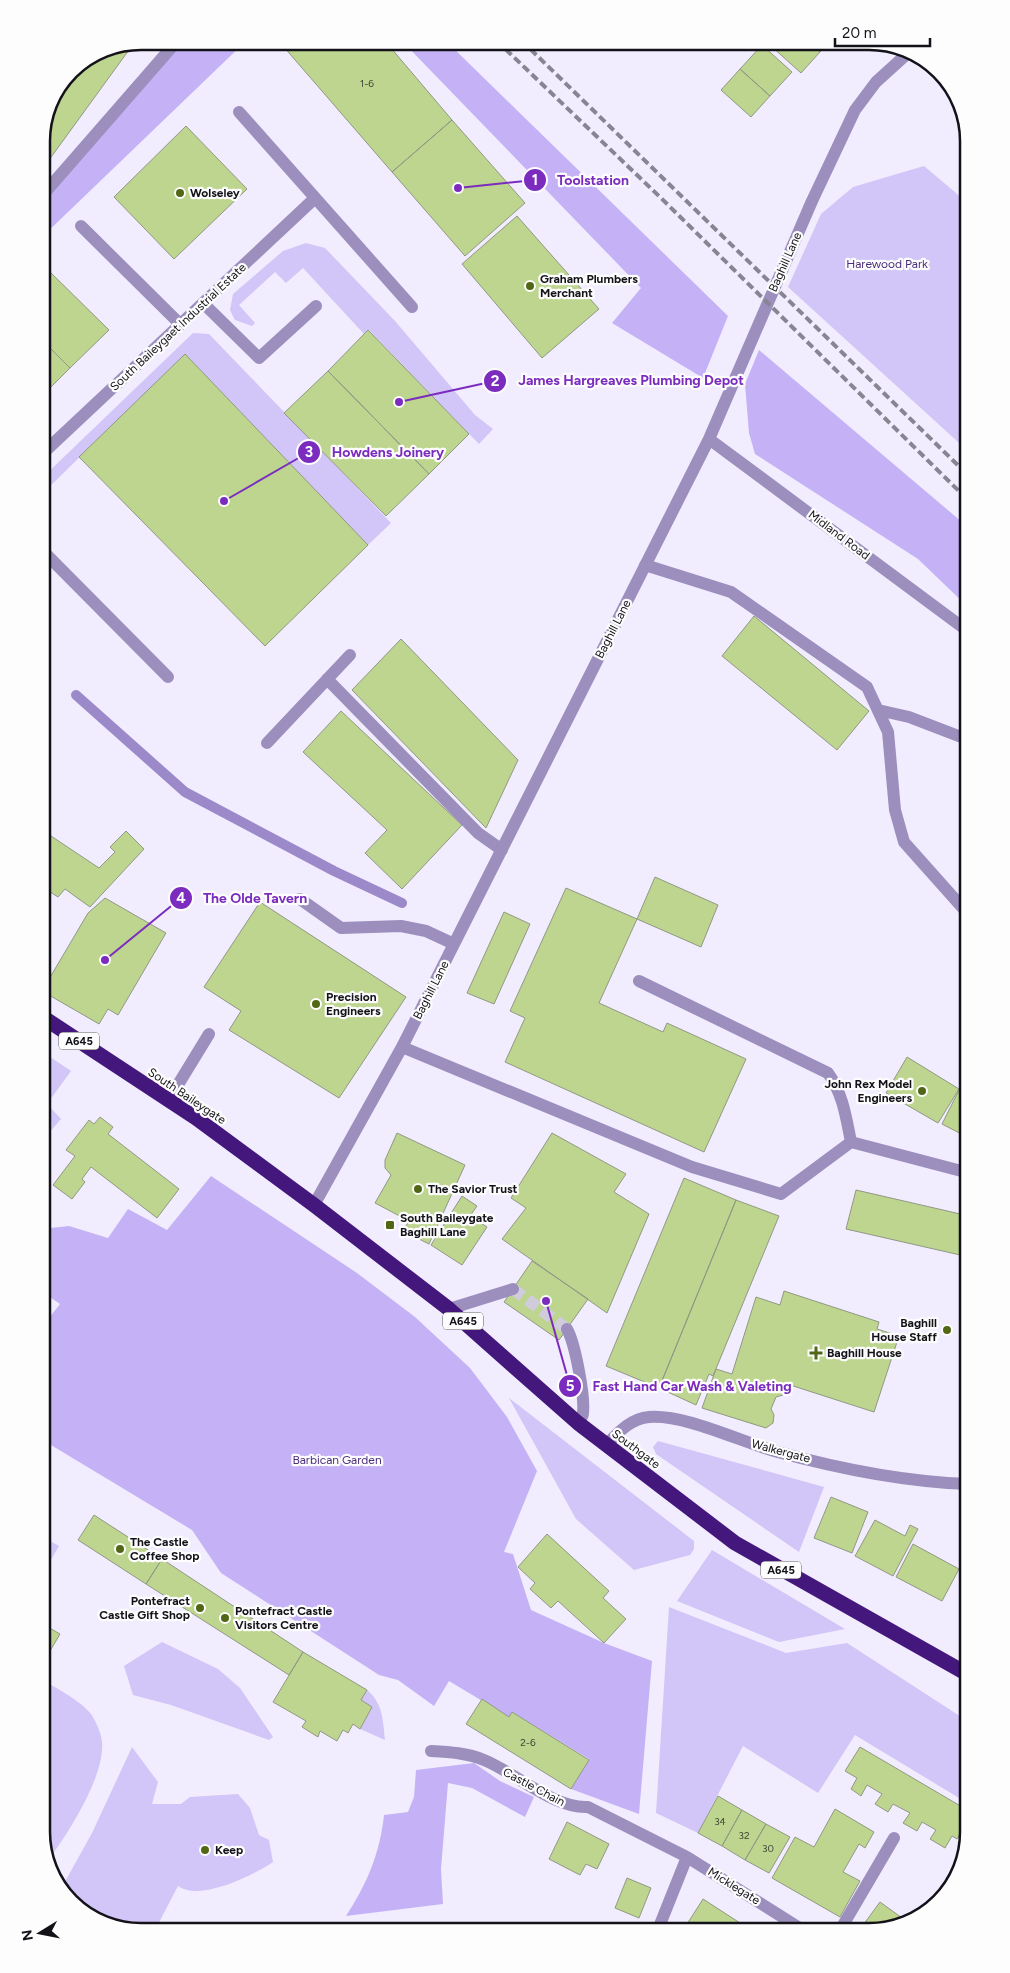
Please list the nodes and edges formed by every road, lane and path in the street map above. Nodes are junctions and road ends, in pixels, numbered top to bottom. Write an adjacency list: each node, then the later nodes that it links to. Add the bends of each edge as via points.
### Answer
1 (169, 50): 4 (street)
2 (904, 57): 11 (street, Baghill Lane, via 876,82 855,110)
3 (238, 112): 5 (street)
4 (50, 187)
5 (314, 199): 7 (street, South Baileygaet Industrial Estate); 9 (street)
6 (81, 226): 10 (street)
7 (203, 303): 8 (street, via 259,358); 10 (street, South Baileygaet Industrial Estate)
8 (316, 306)
9 (412, 307)
10 (180, 324): 12 (street, South Baileygaet Industrial Estate)
11 (709, 439): 14 (street, Baghill Lane); 15 (street, Midland Road)
12 (50, 447)
13 (50, 558): 17 (street)
14 (646, 565): 19 (street, via 732,592 867,687); 22 (street, Baghill Lane)
15 (960, 625)
16 (350, 654): 18 (street)
17 (168, 677)
18 (327, 679): 21 (street); 22 (street, via 478,833)
19 (878, 710): 20 (street, via 909,717); 24 (street, via 888,732 895,810 904,842)
20 (960, 737)
21 (268, 743)
22 (502, 850): 25 (street, Baghill Lane)
23 (300, 899): 25 (street, via 342,928 401,926 426,931)
24 (960, 905)
25 (454, 944): 29 (street, Baghill Lane)
26 (639, 981): 31 (street, via 828,1073 844,1105)
27 (50, 1022): 30 (highway, South Baileygate / A645)
28 (209, 1034): 30 (street)
29 (402, 1047): 31 (street, via 692,1166 781,1194); 33 (street, Baghill Lane)
30 (168, 1101): 33 (highway, South Baileygate / A645)
31 (851, 1142): 32 (street)
32 (960, 1171)
33 (314, 1205): 35 (highway, Southgate / A645)
34 (513, 1289): 35 (street)
35 (449, 1310): 37 (highway, Southgate / A645)
36 (567, 1329): 37 (street, via 574,1344 582,1399 583,1414)
37 (578, 1424): 38 (highway, Southgate / A645)
38 (606, 1445): 39 (street, Walkergate, via 626,1425 637,1420 670,1417 831,1465); 40 (highway, Southgate / A645, via 735,1543)
39 (960, 1483)
40 (960, 1670)
41 (431, 1751): 43 (street, Castle Chain, via 456,1752 484,1760 571,1807 588,1807)
42 (894, 1838): 46 (street)
43 (687, 1857): 44 (street); 45 (street, Micklegate)
44 (660, 1923)
45 (792, 1923)
46 (844, 1923)

